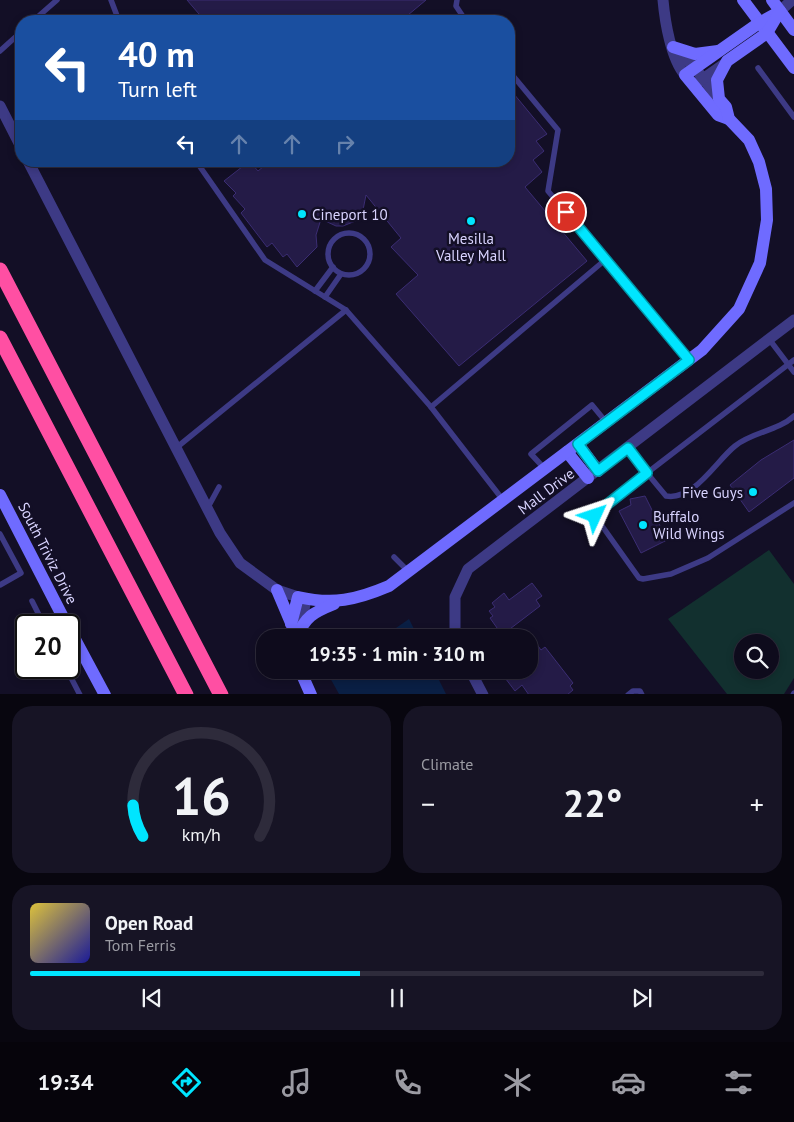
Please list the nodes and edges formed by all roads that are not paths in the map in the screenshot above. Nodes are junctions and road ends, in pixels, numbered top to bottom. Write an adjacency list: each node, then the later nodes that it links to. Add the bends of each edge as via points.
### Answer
1 (57, 0): 9 (lane)
2 (110, 0): 10 (lane)
3 (457, 0): 11 (lane, via 456,6)
4 (663, 0): 15 (street, via 667,32)
5 (743, 0): 12 (street)
6 (772, 0): 8 (street)
7 (792, 0): 8 (street)
8 (780, 11): 12 (street); 13 (street)
9 (40, 15)
10 (116, 15)
11 (462, 15)
12 (763, 28): 17 (street); 19 (street)
13 (794, 30)
14 (15, 37): 16 (lane)
15 (673, 47): 17 (street, via 695,54); 20 (street)
16 (0, 51)
17 (724, 56): 20 (street); 22 (street, via 718,80)
18 (758, 68): 24 (lane)
19 (794, 68)
20 (694, 77): 22 (street); 25 (street, via 718,115)
21 (515, 78): 29 (lane, via 558,130 548,190)
22 (719, 99): 25 (street)
23 (0, 106): 26 (street)
24 (794, 116)
25 (729, 119): 39 (street, via 749,140 766,189 767,220 760,263 739,310)
26 (15, 135)
27 (31, 167): 46 (street)
28 (200, 167): 33 (lane, via 265,260)
29 (605, 260): 39 (lane); 43 (lane)
30 (333, 267): 32 (lane); 32 (lane, via 329,250 336,238 349,234 362,238 369,249 369,262 360,272); 33 (lane)
31 (0, 270): 78 (highway)
32 (341, 274): 34 (lane)
33 (316, 291): 34 (lane)
34 (325, 297): 35 (lane)
35 (346, 310): 43 (lane); 46 (lane)
36 (794, 320): 38 (street, Mall Drive)
37 (0, 338): 77 (highway)
38 (769, 339): 41 (lane); 48 (street, Mall Drive)
39 (689, 360): 45 (street)
40 (794, 360): 41 (lane)
41 (788, 364): 42 (lane); 50 (lane)
42 (794, 372)
43 (431, 407): 54 (lane)
44 (794, 416): 50 (lane, via 737,444 692,489 666,496)
45 (606, 422): 47 (street); 49 (lane, via 592,406 531,454)
46 (176, 448): 56 (street)
47 (572, 448): 49 (street); 51 (street)
48 (628, 448): 50 (lane); 51 (street, Mall Drive)
49 (545, 469): 54 (street)
50 (647, 473): 55 (lane, via 595,514 636,576 643,579 671,574 708,558)
51 (593, 475): 70 (street, Mall Drive, via 468,569 455,597)
52 (219, 487): 56 (lane)
53 (0, 495): 66 (street, South Triviz Drive)
54 (503, 500): 59 (street)
55 (794, 503)
56 (207, 509): 61 (street, via 240,563)
57 (0, 534): 60 (lane, via 21,573)
58 (394, 556): 59 (lane)
59 (408, 571): 64 (street, via 389,586)
60 (0, 585)
61 (277, 590): 62 (street); 67 (street)
62 (302, 598): 64 (street); 68 (street)
63 (32, 601): 65 (lane)
64 (340, 601): 69 (street, via 317,610)
65 (38, 614)
66 (59, 614)
67 (295, 629)
68 (296, 629)
69 (298, 629)
70 (455, 629)
71 (80, 652): 76 (street, South Triviz Drive)
72 (72, 679): 75 (lane)
73 (304, 679): 79 (street)
74 (475, 679): 80 (street)
75 (80, 694)
76 (105, 694)
77 (186, 694)
78 (221, 694)
79 (311, 694)
80 (483, 694)
81 (628, 694): 82 (lane, via 637,690)
82 (642, 694)

